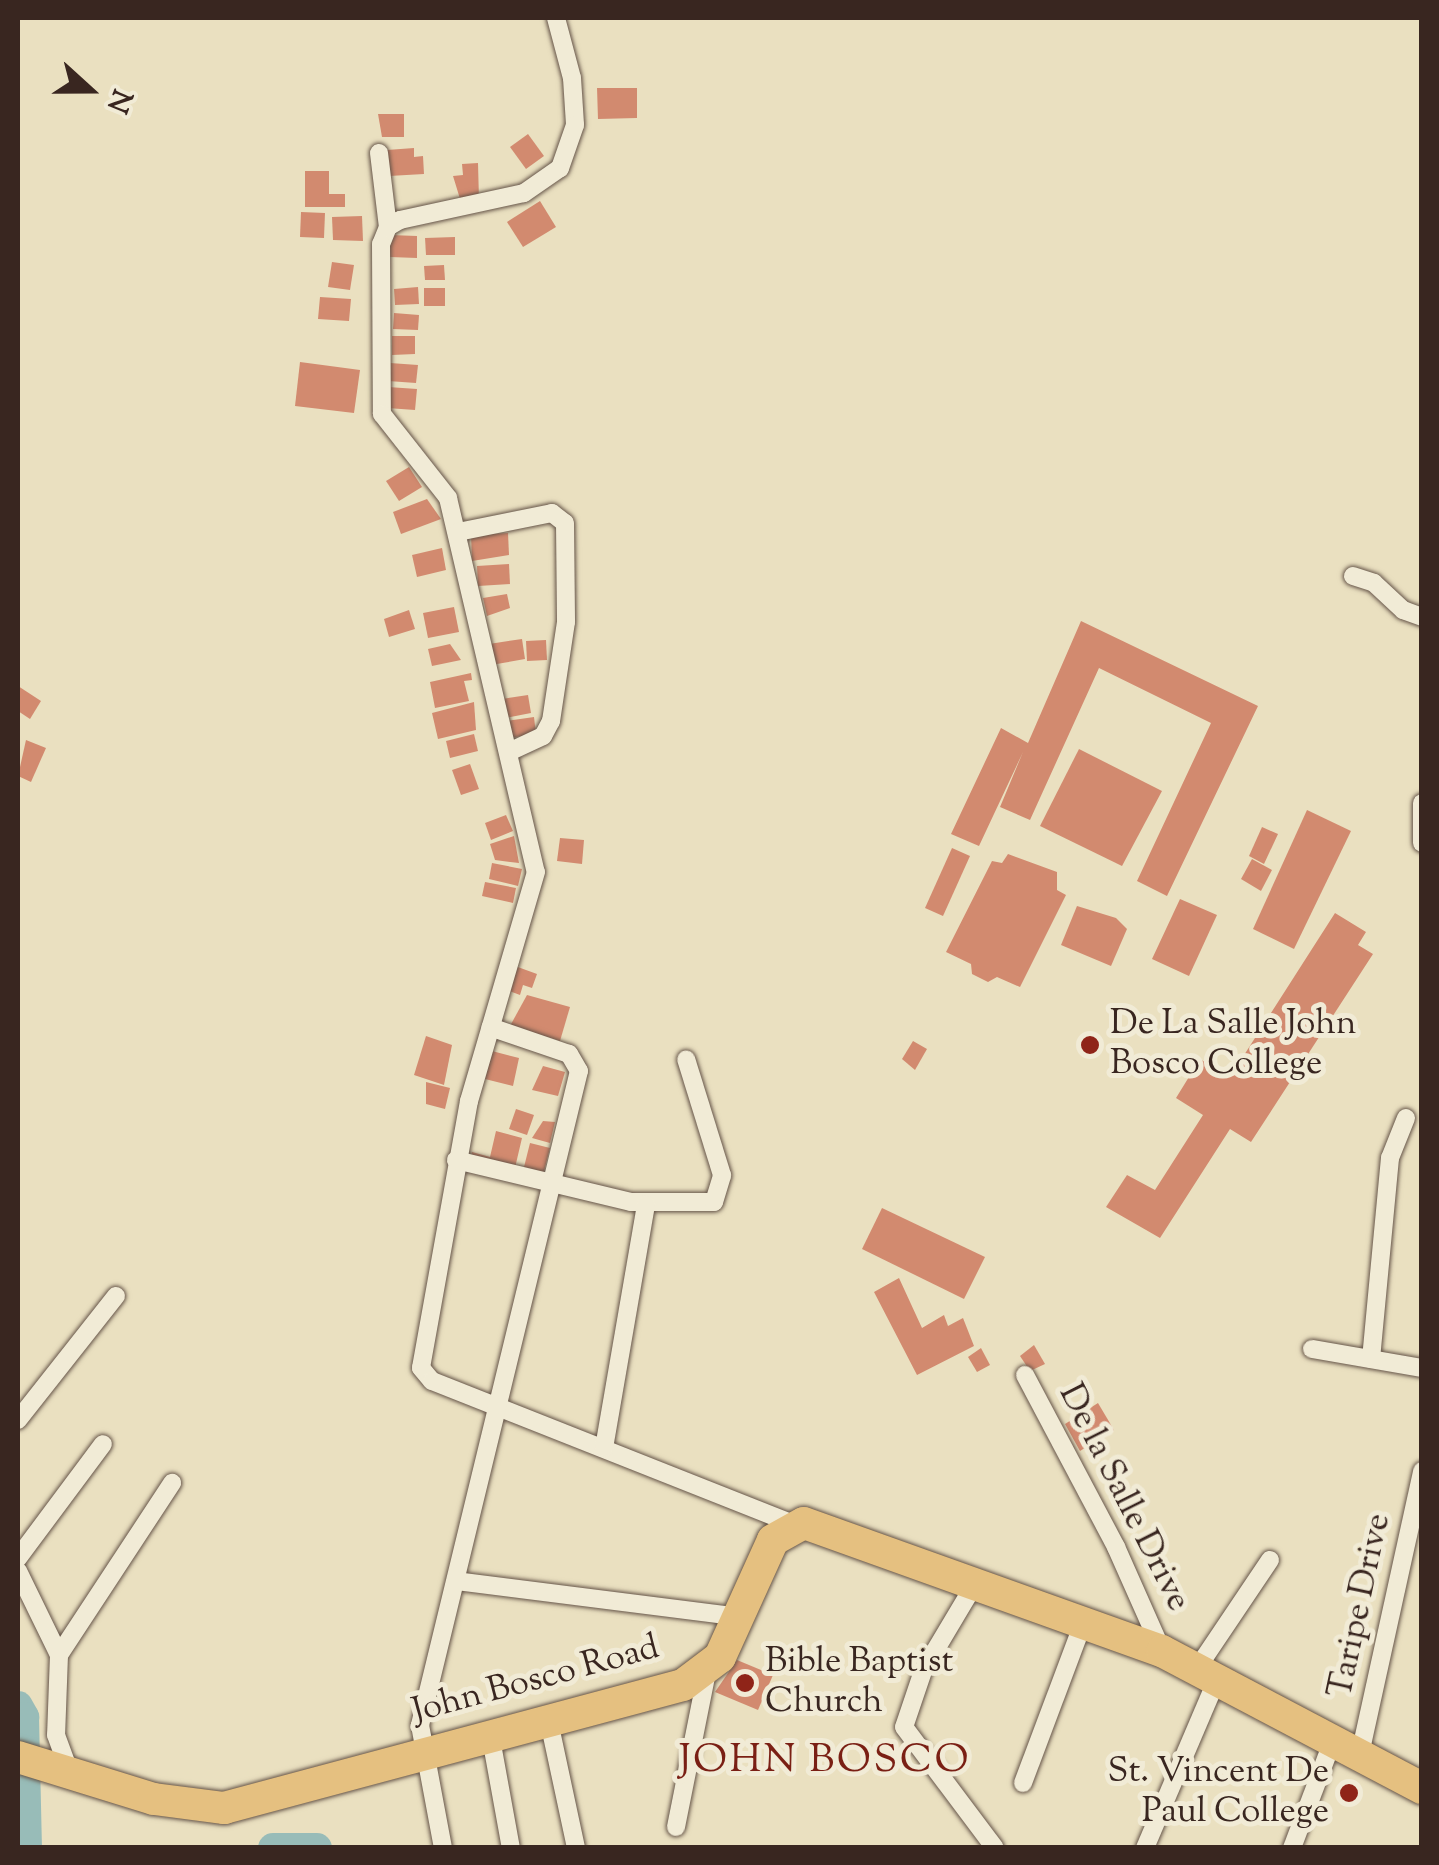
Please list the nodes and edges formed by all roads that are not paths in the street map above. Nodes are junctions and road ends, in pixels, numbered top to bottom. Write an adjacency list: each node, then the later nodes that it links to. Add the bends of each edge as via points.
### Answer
1 (556, 18): 3 (street, via 576,125 560,168 524,193)
2 (379, 153): 3 (street)
3 (388, 227): 4 (street, via 382,244 382,414 445,488)
4 (458, 532): 7 (street); 7 (street, via 552,512 565,524 566,622 551,721 543,736)
5 (1353, 576): 6 (street)
6 (1422, 617)
7 (508, 752): 10 (street, via 536,872)
8 (1422, 804): 9 (street)
9 (1422, 843)
10 (490, 1027): 13 (street); 14 (street, via 578,1063)
11 (686, 1059): 15 (street, via 722,1184 714,1202)
12 (1406, 1118): 18 (street, via 1390,1158)
13 (456, 1160): 14 (street); 21 (street, via 421,1368 432,1381)
14 (555, 1184): 15 (street); 21 (street)
15 (646, 1205): 24 (street)
16 (116, 1296): 22 (street)
17 (1312, 1349): 18 (street)
18 (1372, 1359): 19 (street)
19 (1422, 1368)
20 (1024, 1375): 36 (street, De la Salle Drive, via 1116,1547)
21 (499, 1406): 24 (street); 32 (street)
22 (18, 1420)
23 (103, 1444): 29 (street)
24 (604, 1448): 28 (street)
25 (1422, 1471): 27 (street, Taripe Drive)
26 (172, 1483): 37 (street)
27 (1418, 1514): 42 (street, Taripe Drive)
28 (792, 1524): 33 (highway, via 816,1524); 34 (highway, John Bosco Road, via 773,1540)
29 (18, 1558)
30 (1270, 1560): 39 (street)
31 (18, 1571): 37 (street)
32 (456, 1581): 34 (street); 43 (street, via 422,1714)
33 (976, 1582): 35 (highway); 52 (street, via 923,1671 903,1720 911,1744)
34 (739, 1617): 38 (highway, John Bosco Road)
35 (1084, 1621): 36 (highway); 46 (street)
36 (1162, 1651): 39 (highway)
37 (59, 1655): 45 (street, via 56,1735)
38 (707, 1672): 40 (highway, John Bosco Road, via 683,1684); 48 (street)
39 (1208, 1672): 42 (highway); 53 (street)
40 (548, 1717): 41 (highway, John Bosco Road); 51 (street)
41 (490, 1733): 43 (highway, John Bosco Road); 50 (street)
42 (1346, 1747): 47 (highway); 54 (street, Taripe Drive)
43 (424, 1751): 45 (highway, John Bosco Road, via 205,1810); 49 (street)
44 (18, 1757): 45 (highway, John Bosco Road)
45 (63, 1770)
46 (1023, 1783)
47 (1422, 1788)
48 (676, 1828)
49 (442, 1848)
50 (511, 1848)
51 (576, 1848)
52 (994, 1848)
53 (1145, 1848)
54 (1292, 1848)

